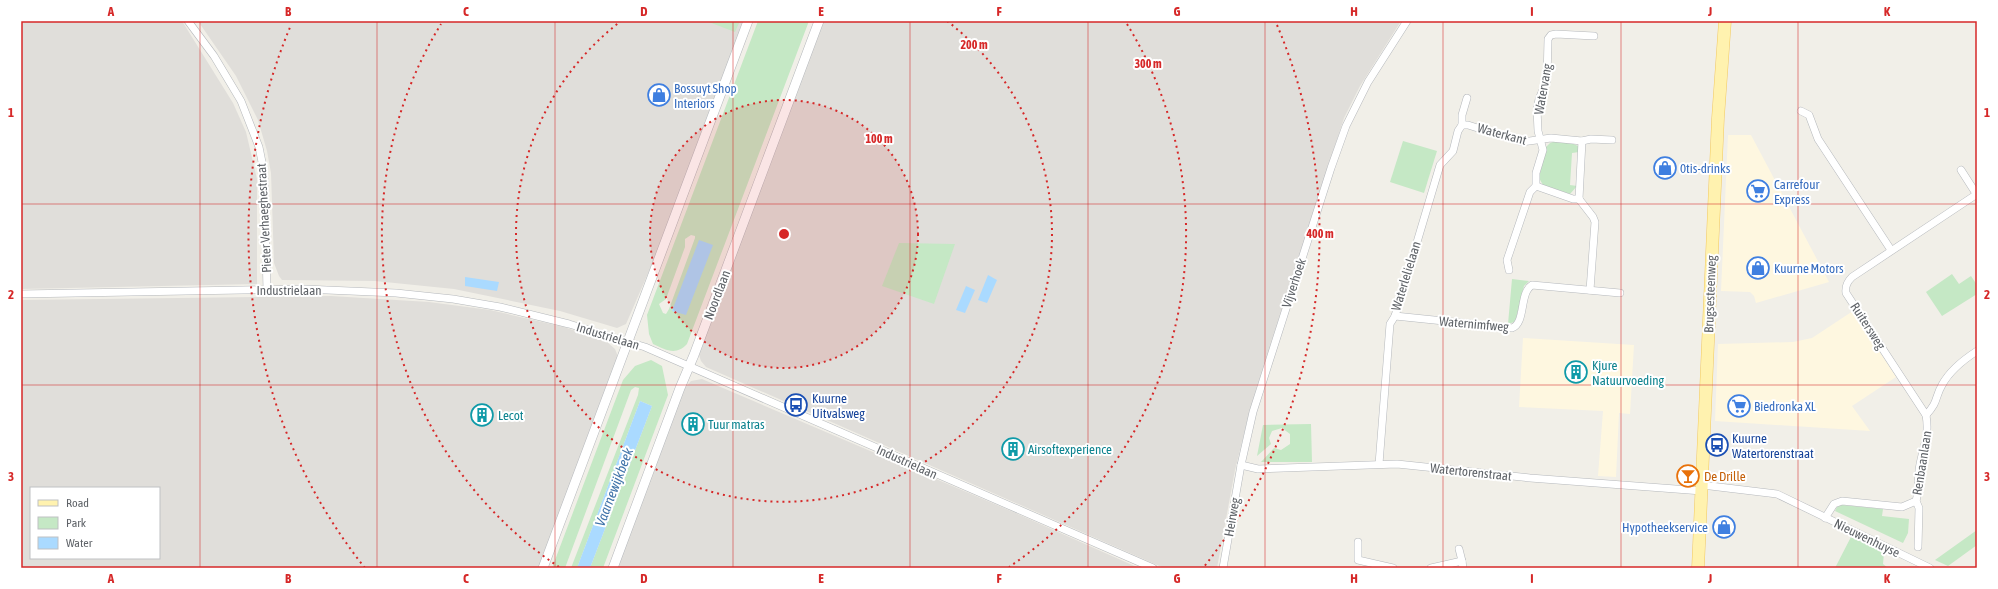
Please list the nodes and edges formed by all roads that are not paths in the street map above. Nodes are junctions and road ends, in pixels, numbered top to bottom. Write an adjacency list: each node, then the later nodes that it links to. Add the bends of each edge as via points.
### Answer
1 (188, 21): 19 (street, Pieter Verhaeghestraat, via 214,56 241,101 259,147 264,172)
2 (748, 21): 24 (street)
3 (819, 21): 26 (street, Noordlaan)
4 (1407, 21): 29 (street, Vijverhoek, via 1368,82 1346,126 1255,405)
5 (1725, 21): 30 (main road, Brugsesteenweg)
6 (1594, 36): 10 (street, Watervang, via 1556,34 1548,39 1547,80 1537,109)
7 (1467, 98): 9 (street, Waterlelielaan)
8 (1801, 111): 17 (street, via 1809,115 1818,139)
9 (1462, 125): 10 (street, Waterkant, via 1522,142); 23 (street, Waterlelielaan, via 1453,151 1440,165)
10 (1541, 139): 12 (street, Waterkant); 14 (street, via 1543,150 1536,172)
11 (1612, 140): 12 (street, Waterkant)
12 (1582, 141): 16 (street)
13 (1961, 170): 15 (street, Ruitersweg)
14 (1536, 186): 16 (street); 18 (street, via 1530,192 1511,246 1507,260)
15 (1977, 194): 17 (street, Ruitersweg)
16 (1578, 199): 20 (street, via 1595,222)
17 (1891, 250): 27 (street, Ruitersweg, via 1852,277 1847,282 1846,293)
18 (1509, 270)
19 (268, 290): 22 (street, Industrielaan); 24 (street, Industrielaan, via 350,290 453,299 500,307)
20 (1590, 290): 21 (street, Waternimfweg); 23 (street, Waternimfweg, via 1532,285 1527,291 1518,324 1512,328)
21 (1620, 293)
22 (21, 294)
23 (1395, 316): 28 (street, Waterlelielaan, via 1390,324)
24 (628, 341): 26 (street, Industrielaan); 37 (street)
25 (1977, 351): 27 (street, Renbaanlaan, via 1950,372 1941,386 1936,405)
26 (689, 367): 38 (street, Noordlaan); 39 (street, Industrielaan)
27 (1926, 415): 31 (street, Renbaanlaan, via 1929,429 1919,470 1919,492)
28 (1379, 464): 29 (street, Watertorenstraat, via 1258,469); 30 (street, Watertorenstraat, via 1530,478)
29 (1241, 465): 40 (street, Heirweg)
30 (1702, 488): 32 (street, Nieuwenhuyse, via 1777,494); 43 (main road, Brugsesteenweg)
31 (1916, 501): 32 (street, Nieuwenhuyse, via 1902,507 1842,501 1834,504); 34 (street, Renbaanlaan)
32 (1825, 518): 44 (street, Nieuwenhuyse)
33 (1358, 542): 41 (street, via 1358,560)
34 (1918, 547)
35 (1459, 549): 36 (street)
36 (1463, 564): 42 (street)
37 (544, 568)
38 (613, 568)
39 (1153, 568)
40 (1223, 568)
41 (1393, 568)
42 (1431, 568)
43 (1698, 568)
44 (1930, 568)

